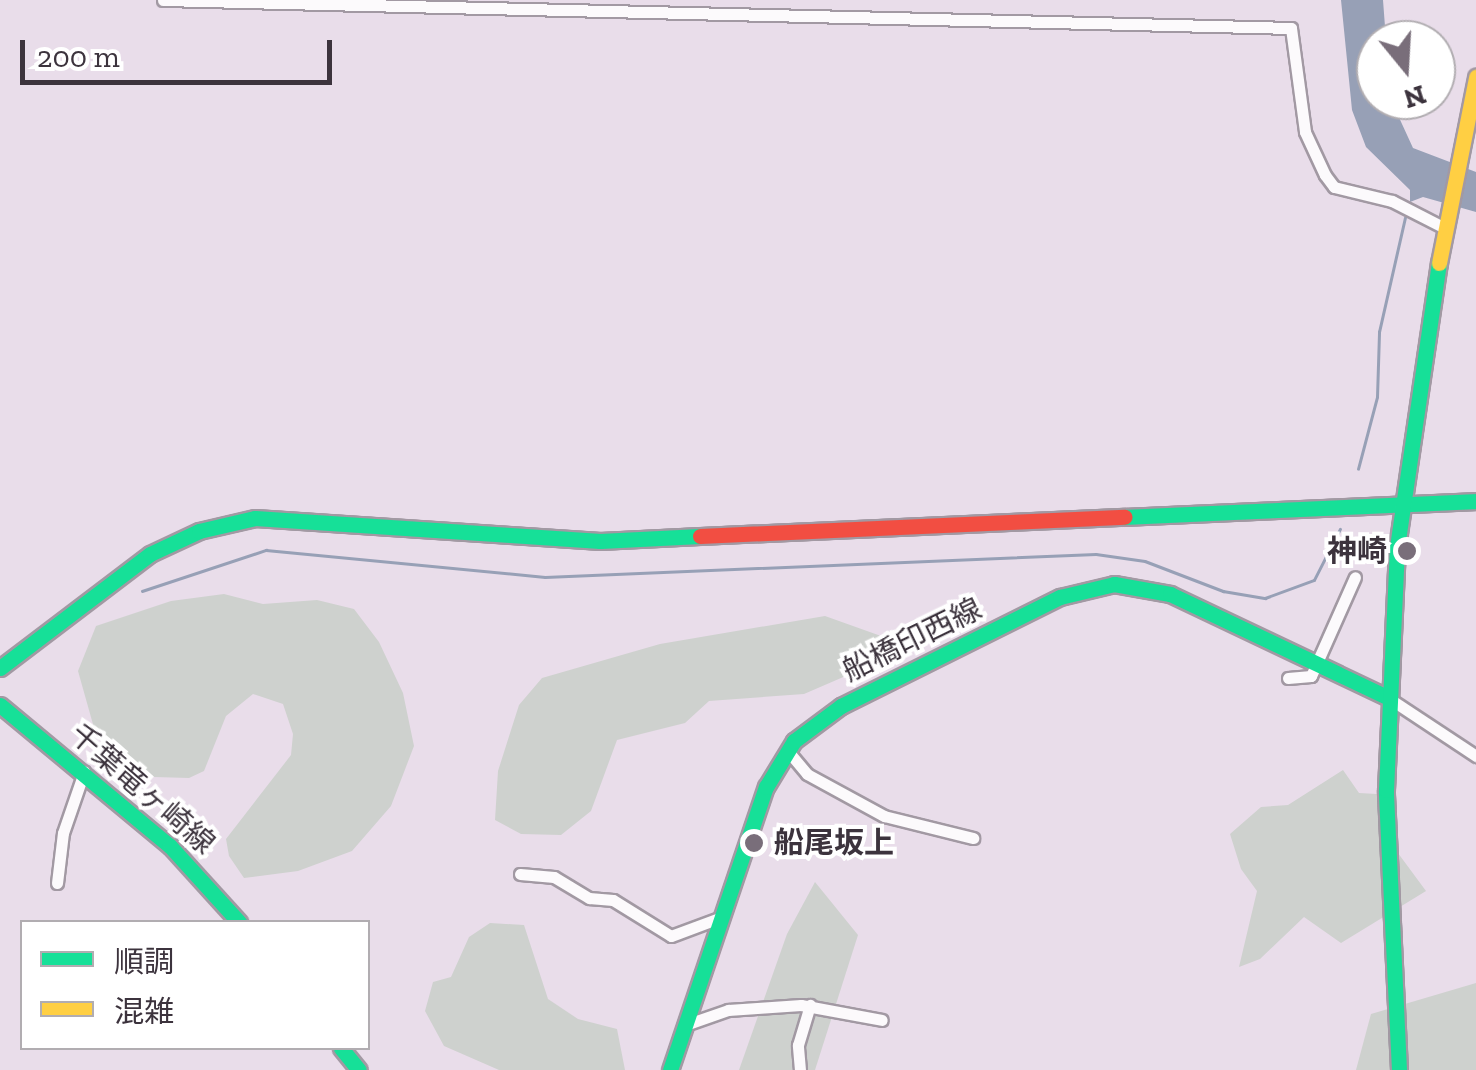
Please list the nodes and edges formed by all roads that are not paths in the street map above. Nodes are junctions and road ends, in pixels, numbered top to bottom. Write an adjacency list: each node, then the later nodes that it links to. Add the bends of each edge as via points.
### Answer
1 (162, 0): 3 (street, via 1291,28 1305,132 1334,187 1392,201)
2 (1476, 77): 3 (main road)
3 (1445, 226): 4 (main road)
4 (1401, 500): 5 (main road); 8 (main road, via 600,541 255,518 200,531 150,554); 10 (main road)
5 (1476, 501)
6 (1355, 577): 7 (street)
7 (1317, 667): 9 (street, via 1306,680); 10 (main road, 船橋印西線); 12 (main road, 船橋印西線, via 1170,594 1107,584 1060,597 841,706)
8 (0, 668)
9 (1288, 678)
10 (1387, 697): 13 (street); 27 (main road, via 1388,901)
11 (0, 705): 14 (main road, 千葉竜ヶ崎線)
12 (787, 750): 15 (street, via 807,774 884,816); 18 (main road, 船橋印西線, via 766,787)
13 (1476, 756)
14 (84, 772): 17 (street, via 63,833); 19 (main road, 千葉竜ヶ崎線, via 170,846)
15 (973, 838)
16 (520, 874): 18 (street, via 554,877 589,898 613,900 671,936)
17 (57, 883)
18 (722, 917): 22 (main road, 船橋印西線)
19 (237, 920)
20 (810, 1005): 21 (street); 22 (street, via 728,1010); 26 (street, via 798,1045)
21 (882, 1020)
22 (685, 1024): 25 (main road, 船橋印西線)
23 (343, 1050): 24 (main road)
24 (359, 1070)
25 (670, 1070)
26 (800, 1070)
27 (1400, 1070)

